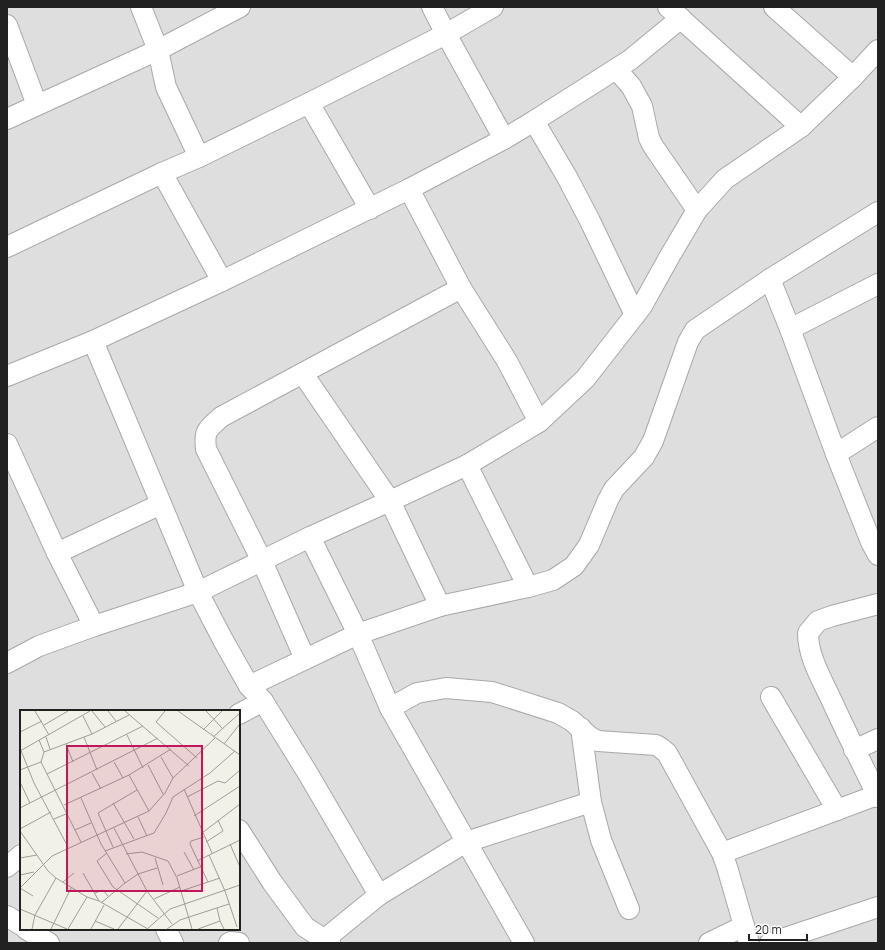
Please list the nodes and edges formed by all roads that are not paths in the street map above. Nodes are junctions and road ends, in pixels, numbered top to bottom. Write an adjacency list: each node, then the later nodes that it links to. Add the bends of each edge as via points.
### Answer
1 (141, 7): 9 (street)
2 (240, 7): 9 (street)
3 (432, 7): 8 (street)
4 (493, 7): 8 (street)
5 (774, 7): 12 (street)
6 (675, 13): 11 (street, via 630,60); 17 (street)
7 (7, 25): 14 (street)
8 (446, 34): 13 (street); 18 (street)
9 (158, 50): 14 (street); 19 (street, via 166,87)
10 (878, 50): 12 (street)
11 (616, 69): 16 (street); 23 (street, via 631,86 642,106 649,138)
12 (854, 77): 17 (street)
13 (310, 103): 19 (street); 22 (street)
14 (37, 106): 15 (street)
15 (7, 119)
16 (534, 122): 18 (street); 30 (street, via 567,177)
17 (801, 127): 23 (street, via 725,179)
18 (504, 139): 21 (street)
19 (199, 157): 20 (street)
20 (162, 173): 25 (street); 27 (street)
21 (409, 189): 22 (street); 29 (street)
22 (370, 209): 27 (street)
23 (697, 210): 30 (street)
24 (878, 212): 26 (street)
25 (7, 247)
26 (770, 279): 31 (street); 46 (street, via 695,330 688,342 654,440 644,457 614,490 589,545 574,566 553,580)
27 (222, 281): 32 (street)
28 (878, 284): 31 (street)
29 (461, 288): 33 (street); 35 (street, via 507,361)
30 (635, 315): 35 (street, via 585,379)
31 (790, 330): 38 (street)
32 (93, 341): 34 (street); 41 (street)
33 (303, 374): 40 (street); 45 (street, via 221,418 209,428 205,436 206,449)
34 (7, 376)
35 (539, 422): 39 (street)
36 (878, 427): 38 (street)
37 (7, 444): 43 (street)
38 (836, 454): 44 (street)
39 (467, 465): 40 (street); 46 (street)
40 (390, 501): 42 (street); 49 (street)
41 (161, 504): 43 (street); 47 (street)
42 (310, 536): 45 (street); 51 (street)
43 (56, 552): 50 (street)
44 (878, 555)
45 (262, 561): 47 (street); 52 (street)
46 (528, 587): 49 (street)
47 (198, 592): 50 (street); 54 (street)
48 (878, 604): 61 (street, via 818,621 808,632 808,643 814,663)
49 (440, 606): 51 (street)
50 (94, 626): 53 (street, via 39,646)
51 (358, 634): 52 (street); 57 (street)
52 (305, 659): 54 (street)
53 (7, 663)
54 (249, 686): 56 (street)
55 (771, 697): 64 (street)
56 (263, 701): 58 (street); 70 (street)
57 (390, 708): 59 (street, via 417,693 446,688 492,692 558,714); 66 (street)
58 (240, 713)
59 (581, 728): 63 (street); 67 (street, via 598,741 656,746 667,753)
60 (878, 739): 61 (street)
61 (854, 750): 62 (street)
62 (878, 796): 64 (street)
63 (591, 802): 66 (street); 72 (street, via 602,840)
64 (837, 810): 67 (street)
65 (240, 832): 78 (street, via 305,927)
66 (466, 842): 70 (street); 83 (street)
67 (722, 853): 77 (street)
68 (20, 856): 69 (street)
69 (7, 867)
70 (379, 895): 78 (street)
71 (878, 907): 85 (street)
72 (629, 909)
73 (7, 916): 74 (street)
74 (20, 928)
75 (166, 930): 80 (street)
76 (24, 932): 79 (street)
77 (747, 935): 84 (street)
78 (325, 942)
79 (49, 943)
80 (173, 943)
81 (229, 943): 82 (street)
82 (239, 943)
83 (524, 943)
84 (709, 943)
85 (770, 943)

